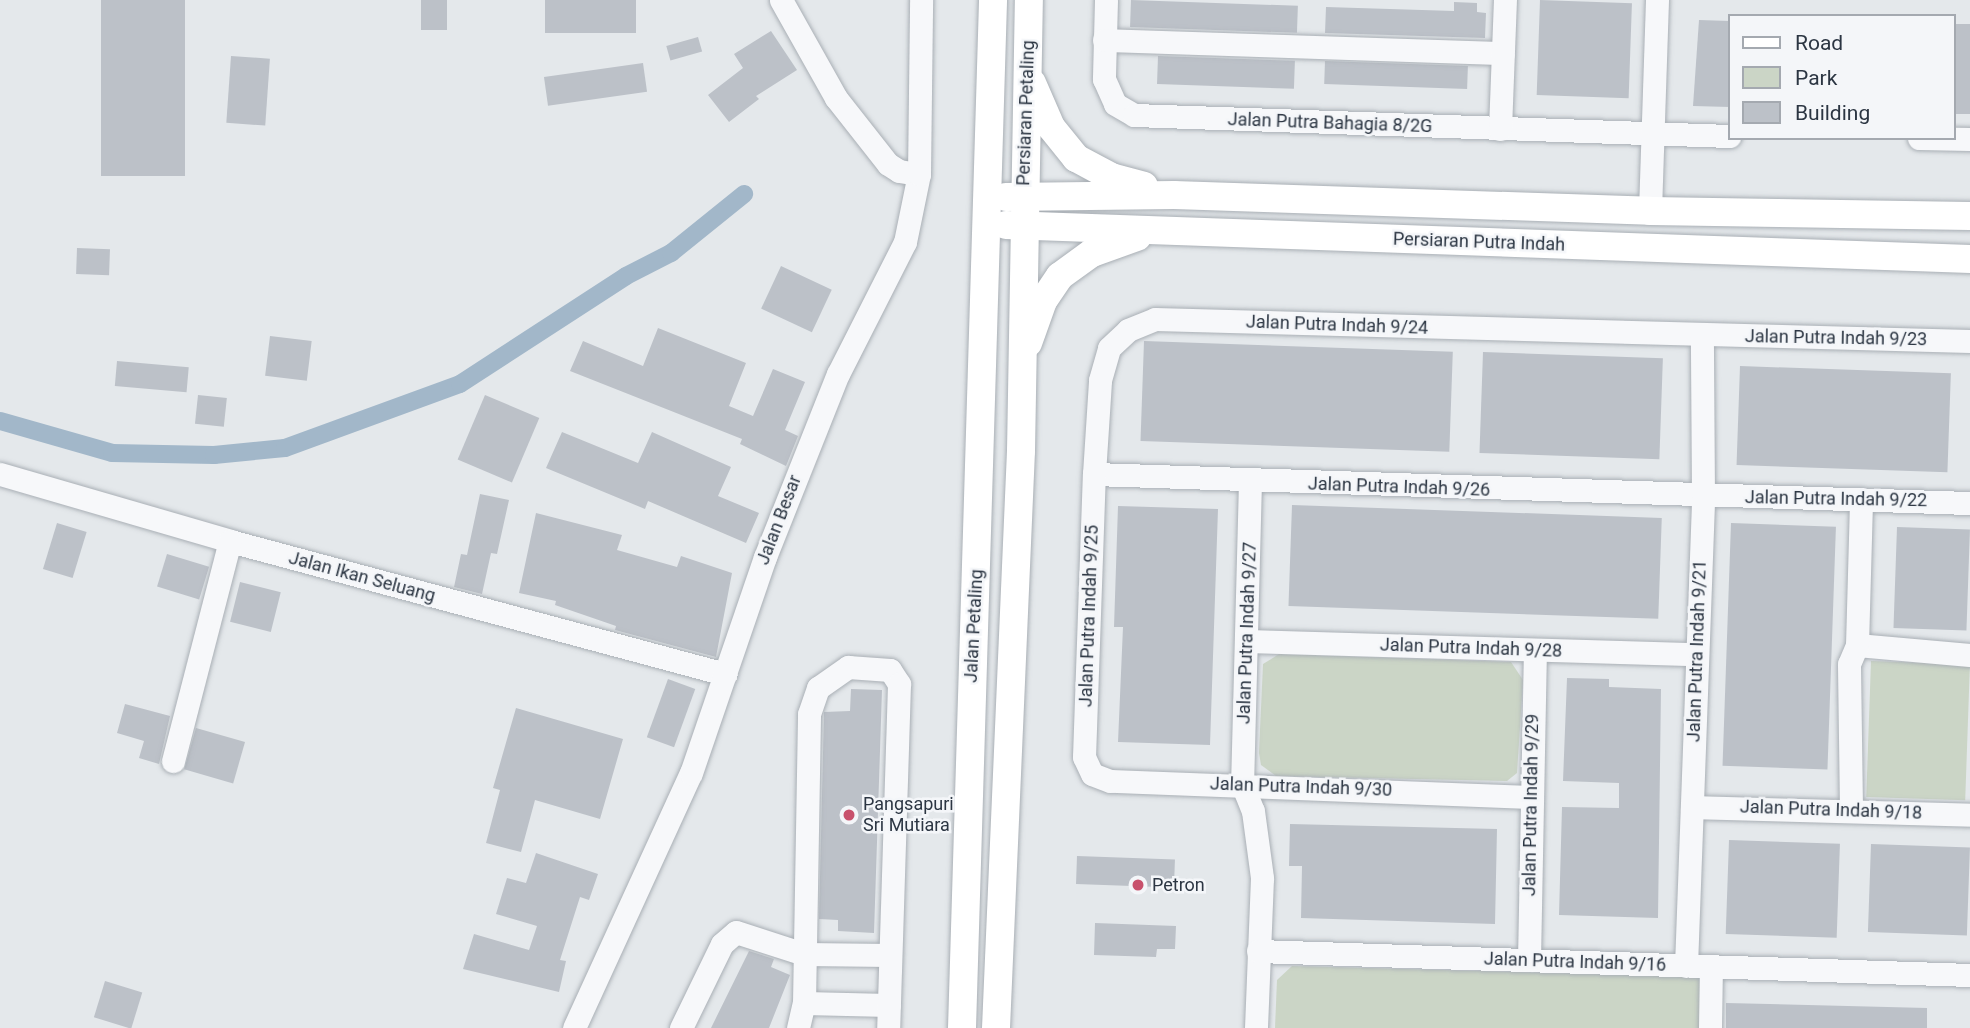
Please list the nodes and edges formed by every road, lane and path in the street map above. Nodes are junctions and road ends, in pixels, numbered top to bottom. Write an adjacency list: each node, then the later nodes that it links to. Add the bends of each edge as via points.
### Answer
1 (781, 0): 14 (street, via 836,97 888,164)
2 (920, 0): 14 (street, Jalan Besar)
3 (993, 0): 17 (main road, Persiaran Petaling)
4 (1029, 0): 10 (main road, Persiaran Petaling)
5 (1106, 0): 8 (street, Jalan Putra Bahagia 8/2G)
6 (1505, 0): 9 (street)
7 (1657, 0): 12 (street)
8 (1104, 40): 9 (street); 11 (street, Jalan Putra Bahagia 8/2G, via 1108,92 1115,104 1134,115)
9 (1503, 53): 11 (street)
10 (1027, 70): 15 (main road, via 1051,127 1076,159 1111,177); 16 (main road, Persiaran Petaling)
11 (1500, 129): 12 (street, Jalan Putra Bahagia 8/2G)
12 (1654, 134): 13 (street, Jalan Putra Bahagia 8/2G); 18 (street)
13 (1728, 136)
14 (919, 174): 42 (street, Jalan Besar, via 905,242 838,374 796,474)
15 (1174, 195): 16 (main road, Persiaran Putra Indah); 18 (main road, Persiaran Putra Indah)
16 (1023, 197): 17 (main road, Persiaran Putra Indah); 21 (main road, Persiaran Petaling)
17 (989, 211): 21 (main road, Persiaran Putra Indah); 62 (main road, Jalan Petaling)
18 (1650, 211): 19 (main road, Persiaran Putra Indah)
19 (1819, 214): 20 (main road, Persiaran Putra Indah); 25 (main road, via 1880,226 1886,237 1873,247)
20 (1970, 216)
21 (1022, 225): 23 (main road, Persiaran Putra Indah); 29 (main road)
22 (1970, 226): 24 (main road, via 1927,225 1915,238 1924,249)
23 (1174, 232): 25 (main road, Persiaran Putra Indah); 29 (main road, via 1110,245 1069,268 1050,286)
24 (1970, 252)
25 (1806, 254): 26 (main road, Persiaran Putra Indah)
26 (1970, 259)
27 (1702, 335): 28 (street, Jalan Putra Indah 9/23); 31 (street, Jalan Putra Indah 9/24, via 1155,319 1128,330 1104,359); 33 (street, Jalan Putra Indah 9/21)
28 (1970, 341)
29 (1020, 361): 63 (main road, via 1021,452)
30 (0, 474): 36 (street, Jalan Ikan Seluang)
31 (1094, 474): 32 (street, Jalan Putra Indah 9/26); 43 (street, Jalan Putra Indah 9/25)
32 (1250, 481): 33 (street, Jalan Putra Indah 9/26); 37 (street, Jalan Putra Indah 9/27)
33 (1703, 496): 34 (street, Jalan Putra Indah 9/22); 40 (street, Jalan Putra Indah 9/21)
34 (1861, 499): 35 (street, Jalan Putra Indah 9/22); 38 (street)
35 (1970, 503)
36 (230, 541): 42 (street, Jalan Ikan Seluang); 44 (street)
37 (1247, 641): 39 (street, Jalan Putra Indah 9/28); 45 (street, Jalan Putra Indah 9/27)
38 (1857, 645): 41 (street); 48 (street, via 1849,664)
39 (1535, 650): 40 (street, Jalan Putra Indah 9/28); 46 (street, Jalan Putra Indah 9/29)
40 (1696, 654): 47 (street, Jalan Putra Indah 9/21)
41 (1970, 655)
42 (725, 674): 59 (street, Jalan Besar, via 678,804)
43 (1084, 757): 45 (street, Jalan Putra Indah 9/30, via 1092,774 1110,781)
44 (173, 761)
45 (1242, 784): 46 (street, Jalan Putra Indah 9/30); 50 (street, Jalan Putra Indah 9/27, via 1259,841)
46 (1530, 797): 53 (street, Jalan Putra Indah 9/29)
47 (1692, 807): 48 (street, Jalan Putra Indah 9/18); 54 (street, Jalan Putra Indah 9/21)
48 (1851, 809): 49 (street, Jalan Putra Indah 9/18)
49 (1970, 815)
50 (1258, 951): 53 (street, Jalan Putra Indah 9/16); 64 (street)
51 (804, 954): 52 (street); 52 (street, via 809,714 818,688 848,667 890,670 899,684); 57 (street); 60 (street, via 745,931 728,936)
52 (891, 955): 58 (street)
53 (1529, 960): 54 (street, Jalan Putra Indah 9/16)
54 (1686, 966): 55 (street, Jalan Putra Indah 9/16)
55 (1711, 967): 56 (street, Jalan Putra Indah 9/16); 65 (street)
56 (1970, 975)
57 (804, 1003): 58 (street); 61 (street)
58 (889, 1017)
59 (574, 1028)
60 (681, 1028)
61 (798, 1028)
62 (962, 1028)
63 (996, 1028)
64 (1256, 1028)
65 (1710, 1028)

